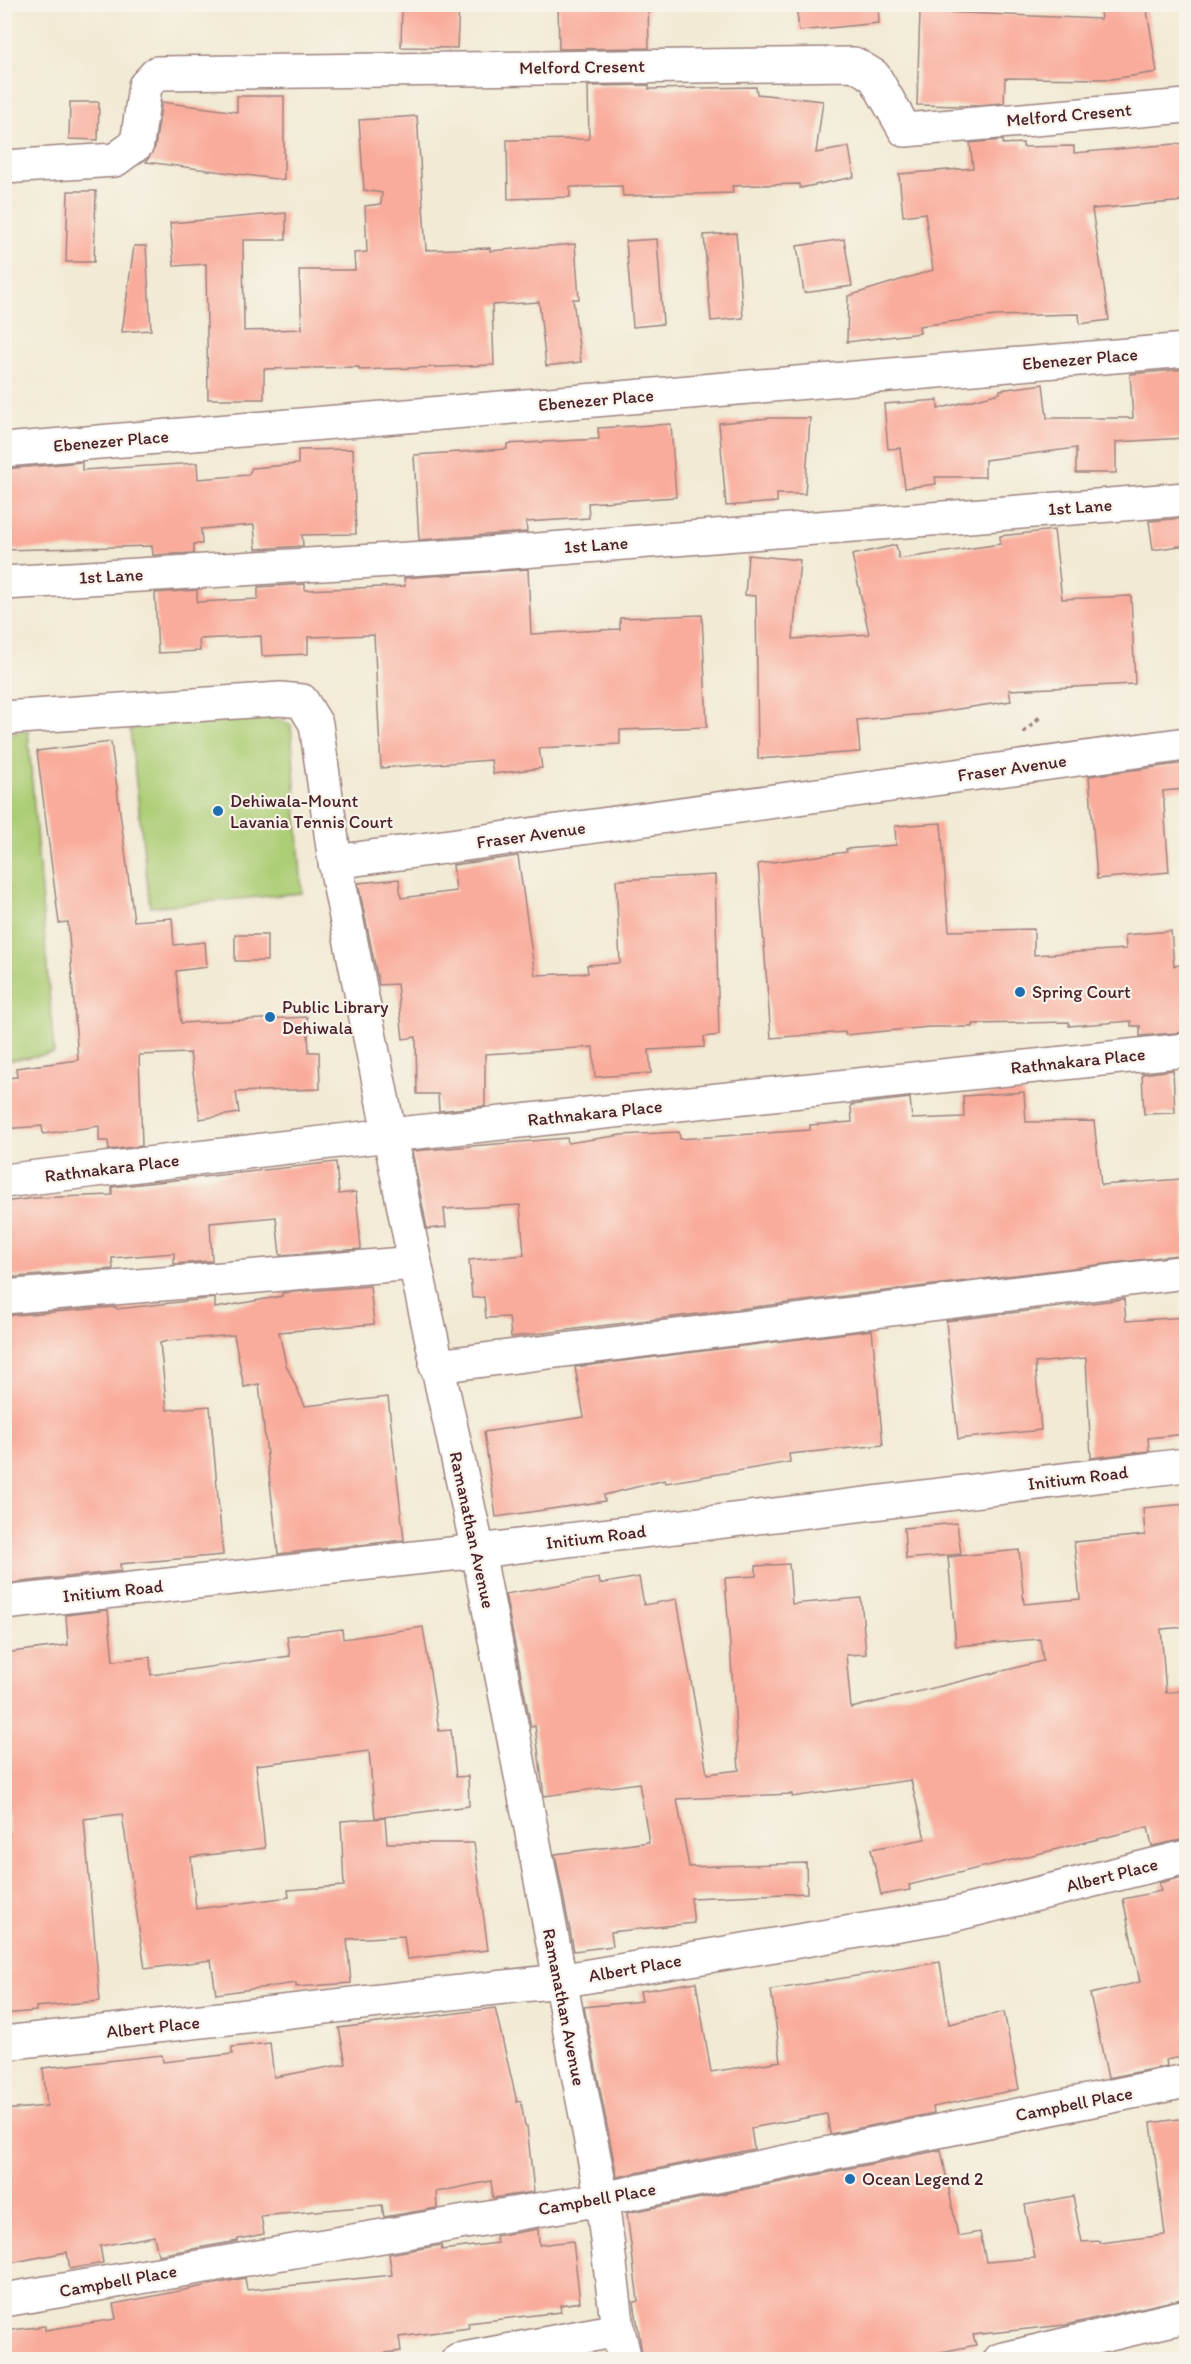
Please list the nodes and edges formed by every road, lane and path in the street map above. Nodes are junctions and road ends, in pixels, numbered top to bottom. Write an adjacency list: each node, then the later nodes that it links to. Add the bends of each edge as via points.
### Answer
1 (1186, 106): 2 (street, Melford Cresent, via 905,130 874,76 854,64 157,73 145,86 137,144 116,160)
2 (4, 167)
3 (1186, 350): 4 (street, Ebenezer Place)
4 (4, 450)
5 (1186, 499): 6 (street, 1st Lane, via 459,556)
6 (4, 583)
7 (4, 718): 9 (street, via 280,699 302,701 316,724)
8 (1186, 744): 9 (street, Fraser Avenue)
9 (335, 862): 11 (street, Ramanathan Avenue)
10 (1186, 1050): 11 (street, Rathnakara Place)
11 (389, 1135): 12 (street, Rathnakara Place); 13 (street, Ramanathan Avenue)
12 (4, 1181)
13 (415, 1263): 15 (street); 16 (street, Ramanathan Avenue)
14 (1186, 1272): 16 (street)
15 (4, 1297)
16 (436, 1366): 18 (street, Ramanathan Avenue)
17 (1186, 1465): 18 (street, Initium Road)
18 (478, 1551): 19 (street, Initium Road); 21 (street, Ramanathan Avenue)
19 (4, 1603)
20 (1186, 1857): 21 (street, Albert Place, via 948,1916)
21 (559, 1981): 22 (street, Albert Place); 24 (street, Ramanathan Avenue)
22 (4, 2043)
23 (1186, 2081): 24 (street, Campbell Place)
24 (602, 2199): 25 (street, Campbell Place); 27 (street, Ramanathan Avenue)
25 (4, 2300)
26 (1186, 2316): 29 (street)
27 (622, 2345): 28 (street)
28 (458, 2360)
29 (1000, 2360)

